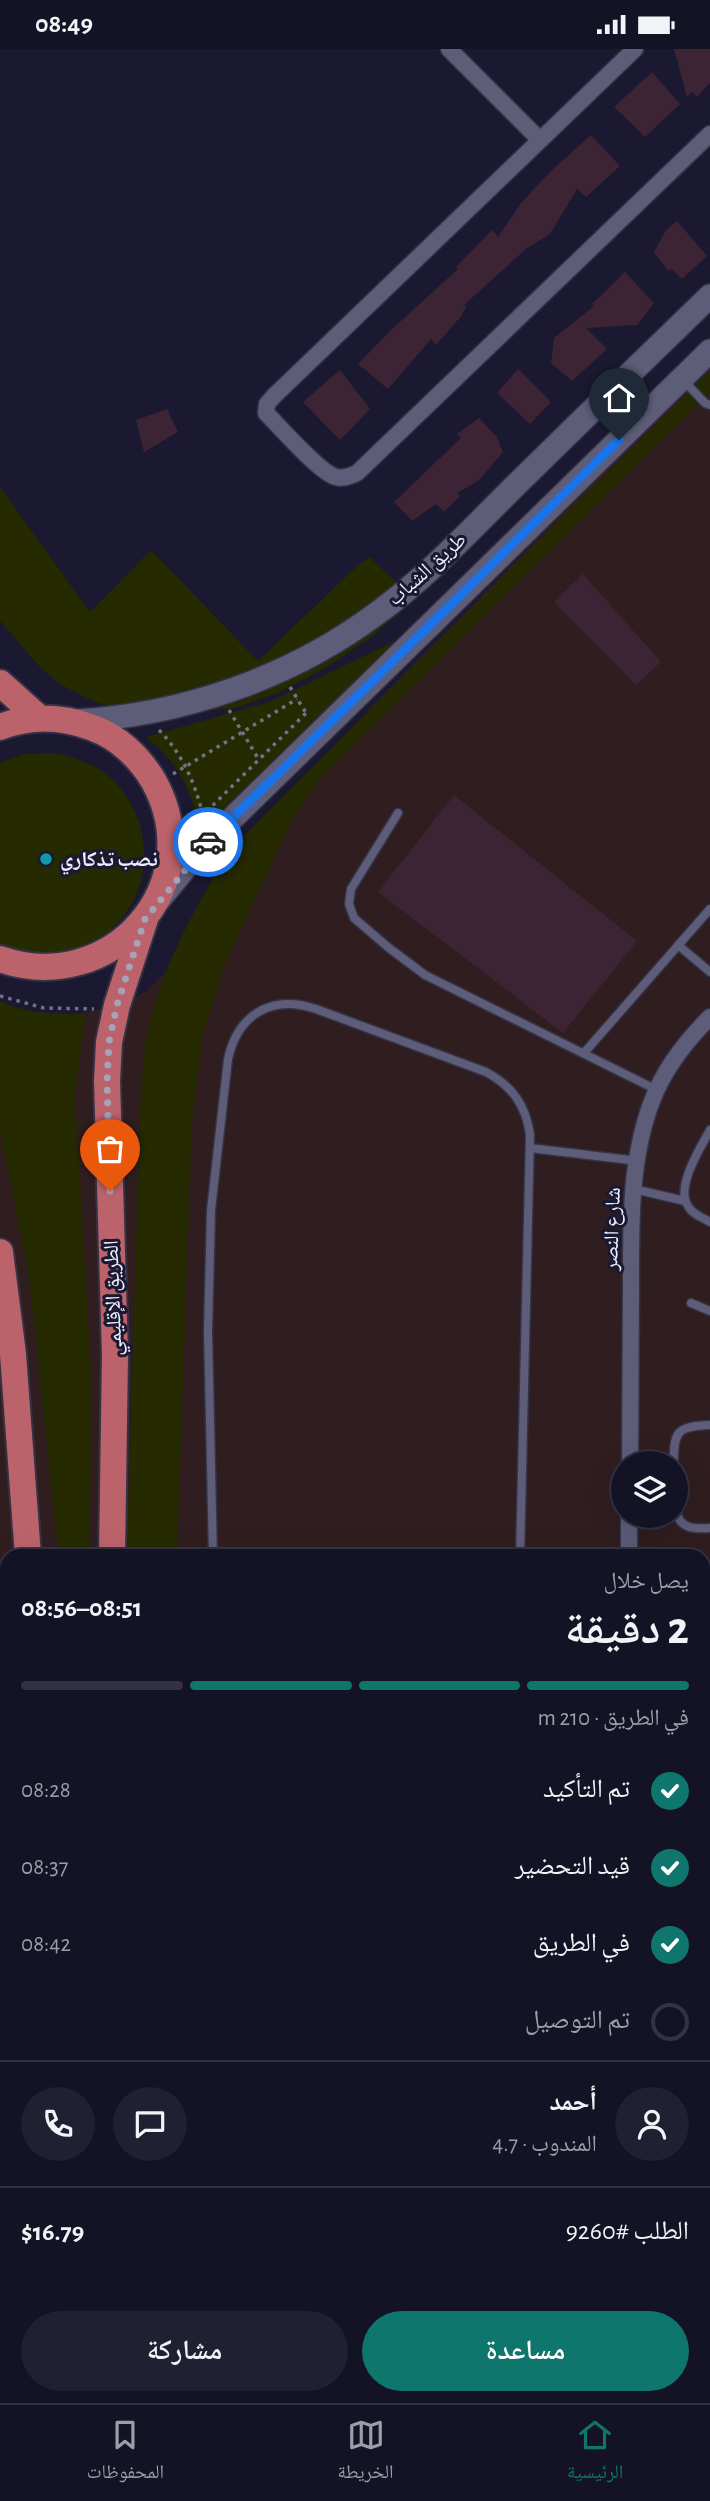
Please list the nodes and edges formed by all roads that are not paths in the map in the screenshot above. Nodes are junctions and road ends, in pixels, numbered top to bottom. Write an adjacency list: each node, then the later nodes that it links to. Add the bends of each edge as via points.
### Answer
1 (449, 49): 4 (street)
2 (635, 49): 4 (street)
3 (710, 134): 4 (street, via 358,473 345,478 331,476 267,413 267,404)
4 (540, 140)
5 (710, 296): 11 (main road, طريق الشباب, via 377,614 279,671 219,694 139,714)
6 (710, 351): 7 (main road, طريق الشباب)
7 (682, 379): 8 (lane); 15 (main road, طريق الشباب, via 313,723 271,780 200,850)
8 (710, 405)
9 (0, 683): 10 (highway)
10 (39, 718): 11 (highway, الطريق الإقليمي); 12 (highway, الطريق الإقليمي)
11 (75, 721): 15 (highway, الطريق الإقليمي, via 126,747 155,785 169,822 170,851 165,879)
12 (0, 727)
13 (398, 813): 20 (lane, via 351,889 349,904 354,918 425,975)
14 (710, 909): 16 (lane)
15 (149, 913): 17 (highway, via 120,944 89,961 54,968 19,966); 38 (highway, الطريق الإقليمي, via 109,1042 115,1355)
16 (678, 945): 18 (lane); 20 (lane)
17 (0, 959)
18 (710, 972)
19 (710, 1017): 21 (street, شارع النصر)
20 (584, 1053): 21 (lane)
21 (657, 1090): 24 (street, شارع النصر)
22 (710, 1130): 26 (lane, via 688,1175)
23 (530, 1148): 24 (lane); 39 (lane, via 524,1109 509,1087 486,1072 306,1005 273,1006 243,1025 228,1059 211,1210 208,1332); 40 (lane)
24 (638, 1161): 25 (street, شارع النصر)
25 (634, 1189): 26 (lane); 32 (street, شارع النصر)
26 (685, 1201): 27 (lane)
27 (710, 1222)
28 (0, 1252): 37 (highway, via 13,1355)
29 (691, 1303): 30 (lane)
30 (710, 1311)
31 (710, 1425): 33 (lane, via 681,1430)
32 (630, 1451)
33 (674, 1451)
34 (688, 1527): 36 (lane)
35 (629, 1528): 41 (street)
36 (710, 1528)
37 (27, 1549)
38 (112, 1549)
39 (213, 1549)
40 (520, 1549)
41 (629, 1549)

